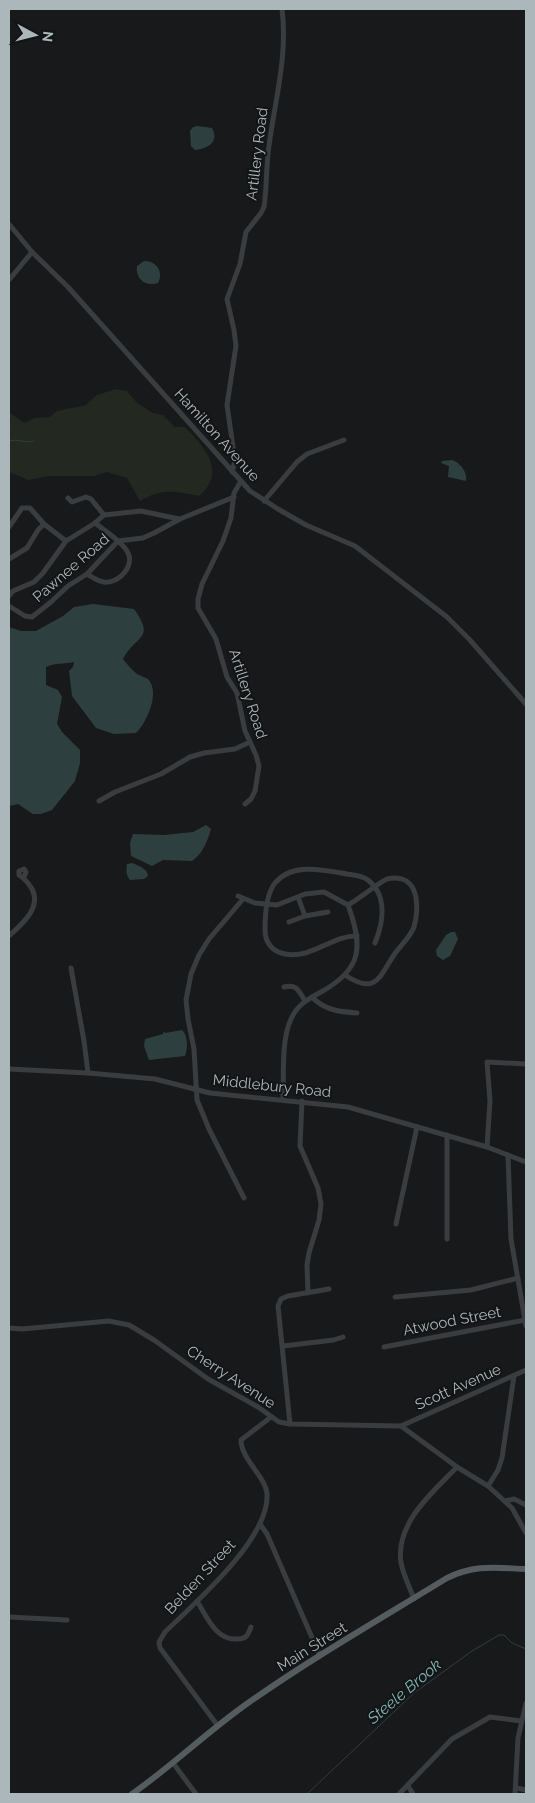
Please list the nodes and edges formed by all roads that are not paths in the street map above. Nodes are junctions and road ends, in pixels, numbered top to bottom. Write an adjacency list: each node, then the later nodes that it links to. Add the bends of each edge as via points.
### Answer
1 (282, 9): 6 (street, Artillery Road, via 283,51 268,148 264,204 261,214 246,232 241,260 227,299 236,342 227,406 235,461)
2 (9, 224): 3 (street, Hamilton Avenue)
3 (32, 252): 4 (street); 6 (street, Hamilton Avenue, via 68,287)
4 (9, 280)
5 (344, 440): 10 (street, via 307,454)
6 (232, 472): 7 (street, Hamilton Avenue)
7 (241, 482): 8 (street, Artillery Road); 10 (street, Hamilton Avenue)
8 (234, 497): 12 (street, Pawnee Road); 23 (street, Artillery Road, via 231,518 202,584 198,608 216,639 227,677 237,693)
9 (68, 498): 11 (street, via 72,502 86,497 91,499)
10 (264, 501): 22 (street, Hamilton Avenue, via 306,525 355,546 448,616)
11 (104, 515): 12 (street, via 140,511); 13 (street)
12 (180, 519): 17 (street, Pawnee Road, via 148,536)
13 (95, 523): 16 (street); 17 (street)
14 (44, 524): 15 (street, via 26,507); 16 (street); 18 (street, via 27,548)
15 (9, 527)
16 (66, 541): 20 (street, via 34,582)
17 (118, 541): 19 (street, Pawnee Road); 19 (street, via 130,558 128,568 111,582 103,583)
18 (9, 559)
19 (87, 574): 21 (street, Pawnee Road, via 32,617)
20 (9, 596)
21 (9, 606)
22 (526, 704)
23 (250, 742): 24 (street, via 235,749 190,757 161,774); 25 (street, Artillery Road, via 259,766 255,791)
24 (99, 801)
25 (245, 804)
26 (24, 877): 34 (street, via 35,901 28,917)
27 (375, 888): 29 (street, via 358,875 330,870 297,870 284,874 275,882); 30 (street); 36 (street, via 383,910); 38 (street, via 388,879 399,878 408,882 415,892 417,908 413,927 381,977 373,983 354,981)
28 (298, 897): 29 (street, via 277,906); 30 (street, via 324,892); 32 (street)
29 (267, 904): 35 (street, via 265,932 268,944 285,954 310,952 342,937); 46 (street, via 240,897 209,939 189,980 187,1010 194,1049)
30 (348, 905): 35 (street)
31 (328, 912): 32 (street)
32 (306, 916): 33 (street)
33 (288, 922)
34 (9, 936)
35 (357, 936): 38 (street, via 355,957)
36 (375, 944)
37 (71, 968): 45 (street)
38 (345, 975): 40 (street, via 334,985)
39 (284, 987): 41 (street, via 296,986)
40 (312, 996): 41 (street); 42 (street, via 324,1006)
41 (305, 1001): 47 (street, via 291,1019 286,1036)
42 (357, 1014)
43 (526, 1064): 51 (street, via 487,1062 490,1101)
44 (9, 1069): 45 (street, Middlebury Road)
45 (88, 1073): 46 (street, Middlebury Road, via 155,1079)
46 (196, 1090): 47 (street, Middlebury Road); 54 (street, via 209,1129)
47 (283, 1099): 48 (street, Middlebury Road)
48 (302, 1101): 49 (street, Middlebury Road, via 348,1107); 59 (street, via 300,1146 318,1188 321,1204 307,1265)
49 (417, 1126): 50 (street, Middlebury Road); 55 (street)
50 (447, 1135): 51 (street, Middlebury Road); 56 (street)
51 (487, 1147): 52 (street, Middlebury Road)
52 (508, 1155): 53 (street, Middlebury Road); 57 (street, via 511,1239)
53 (526, 1162)
54 (244, 1198)
55 (396, 1224)
56 (447, 1238)
57 (518, 1278): 60 (street, via 471,1290); 61 (street)
58 (329, 1288): 59 (street)
59 (308, 1293): 64 (street, via 281,1299 278,1306)
60 (395, 1297)
61 (526, 1323): 65 (street, Atwood Street)
62 (9, 1328): 68 (street, Cherry Avenue, via 109,1322 129,1325)
63 (343, 1337): 64 (street)
64 (283, 1346): 69 (street)
65 (384, 1347)
66 (526, 1370): 67 (street, Scott Avenue)
67 (514, 1376): 70 (street, Scott Avenue); 72 (street, via 502,1458)
68 (271, 1418): 69 (street, Cherry Avenue); 75 (street, Belden Street, via 241,1440 267,1494)
69 (290, 1424): 70 (street, Cherry Avenue)
70 (401, 1426): 71 (street)
71 (457, 1467): 72 (street); 78 (street, via 407,1525 401,1563)
72 (488, 1486): 73 (street)
73 (505, 1501): 74 (street, via 514,1499); 76 (street)
74 (526, 1505)
75 (260, 1524): 79 (street, Belden Street, via 239,1557); 83 (street)
76 (526, 1533)
77 (526, 1570): 78 (main road, Main Street, via 490,1567 467,1570 447,1578)
78 (414, 1599): 83 (main road, Main Street)
79 (197, 1601): 82 (street, via 222,1637 243,1639); 86 (street, Belden Street, via 165,1632 159,1642 160,1648)
80 (9, 1617): 81 (street)
81 (67, 1620)
82 (251, 1627)
83 (320, 1656): 86 (main road, Main Street)
84 (526, 1703): 85 (street)
85 (521, 1721): 87 (street); 90 (street, via 490,1718 474,1726 452,1739)
86 (218, 1726): 89 (main road, Main Street)
87 (518, 1738): 88 (street); 92 (street)
88 (526, 1738)
89 (174, 1763): 93 (main road, Main Street); 94 (street)
90 (408, 1786): 95 (street); 96 (street)
91 (526, 1790): 92 (street)
92 (515, 1791)
93 (132, 1794)
94 (196, 1794)
95 (399, 1794)
96 (413, 1794)

